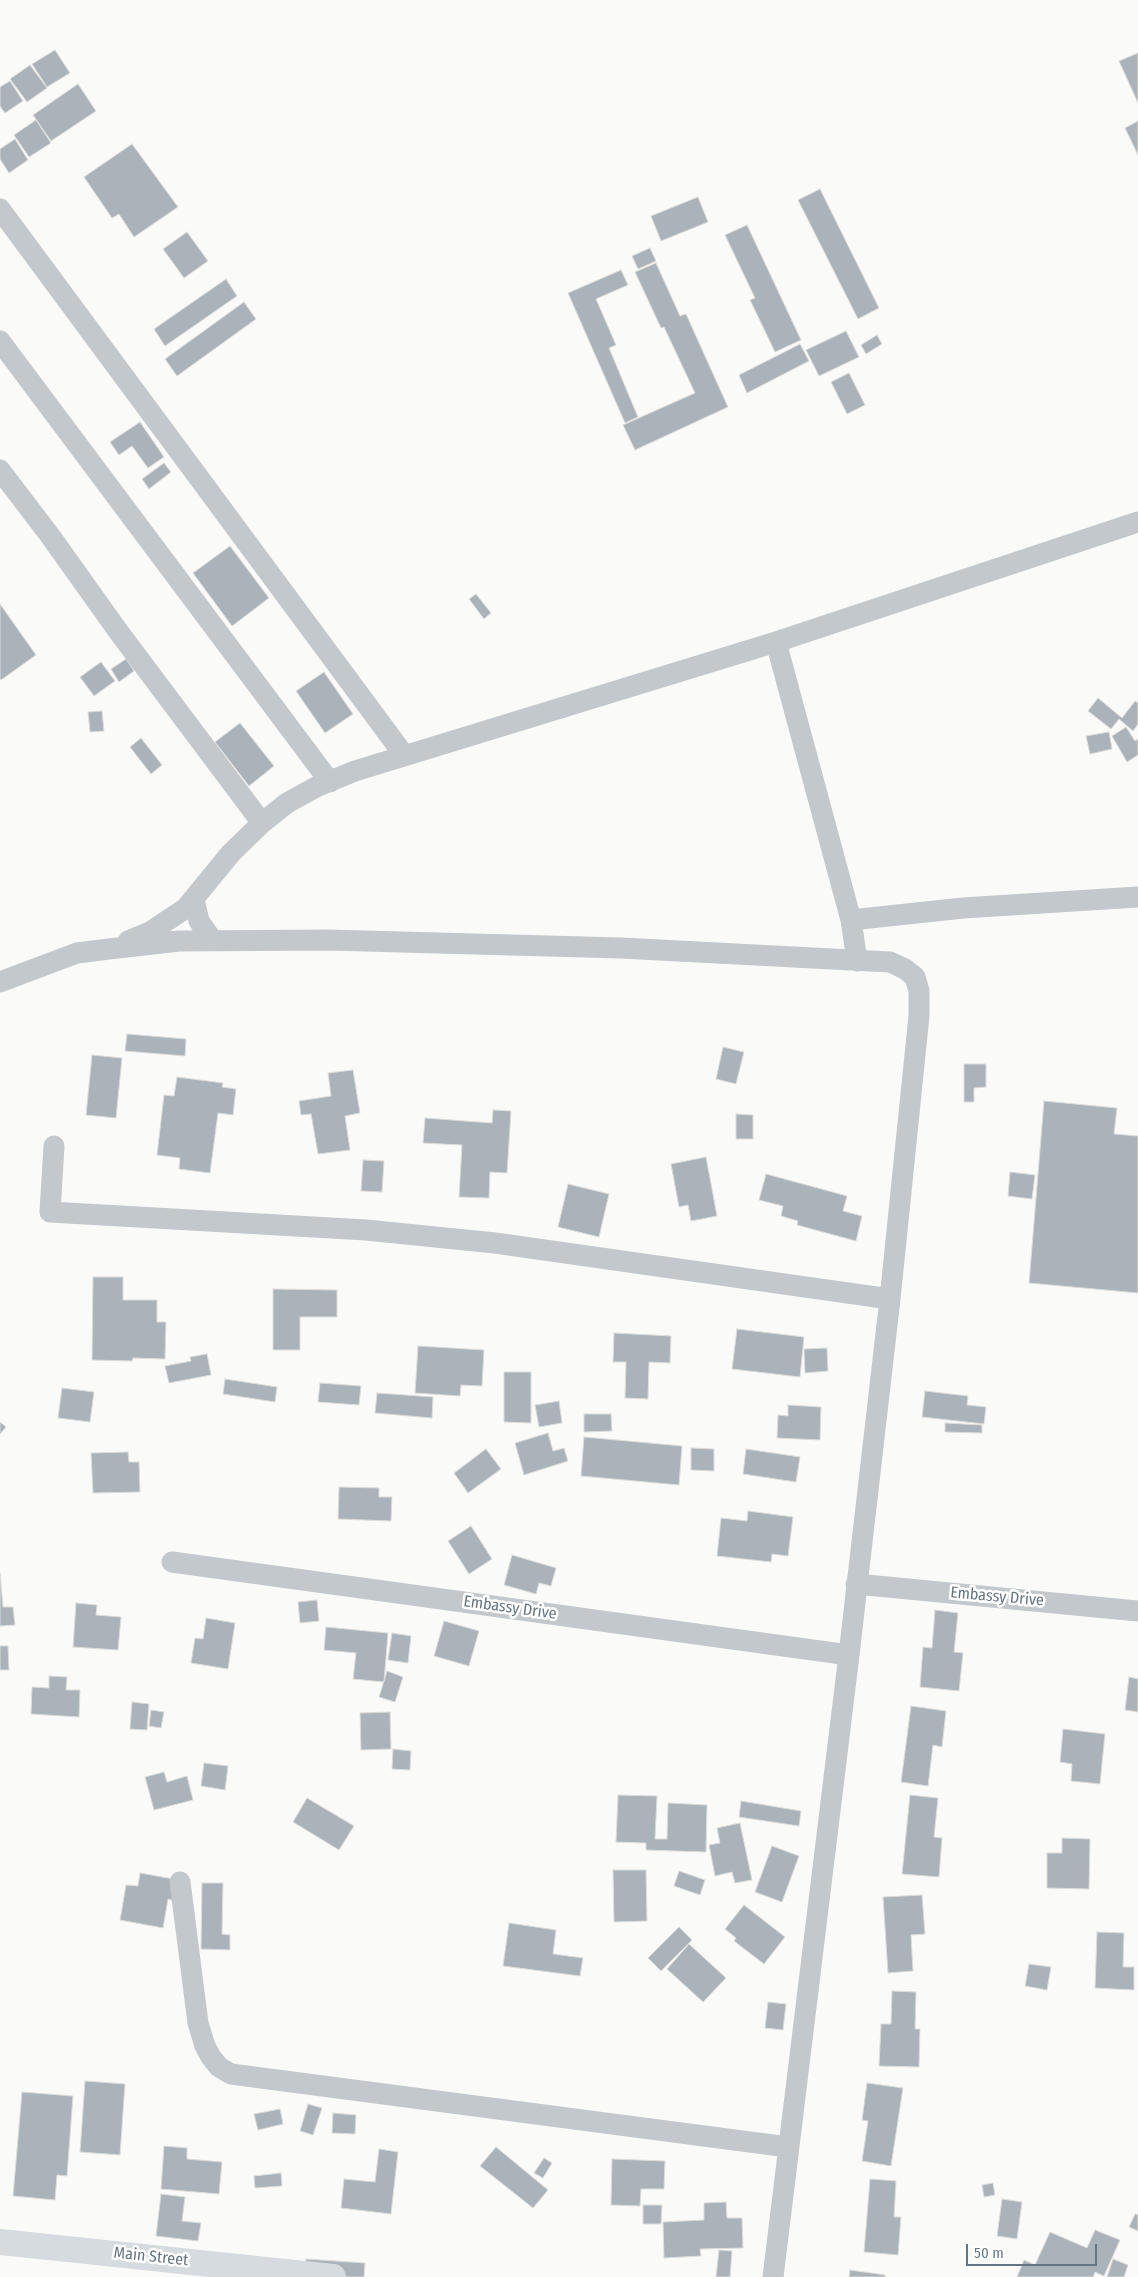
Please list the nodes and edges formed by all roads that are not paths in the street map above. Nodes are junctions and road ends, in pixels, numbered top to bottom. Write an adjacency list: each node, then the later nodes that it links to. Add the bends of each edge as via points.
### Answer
1 (0, 209): 6 (street)
2 (0, 341): 7 (street)
3 (0, 470): 8 (street)
4 (1138, 522): 5 (street)
5 (776, 642): 6 (street); 11 (street)
6 (404, 755): 7 (street)
7 (330, 782): 8 (street, via 287,803)
8 (262, 823): 10 (street, via 231,853)
9 (1138, 897): 11 (street, via 963,908)
10 (194, 899): 12 (street, via 199,921); 13 (street, via 150,932)
11 (851, 920): 14 (street)
12 (213, 941): 13 (street); 14 (street, via 489,943)
13 (109, 948): 15 (street, via 78,953)
14 (857, 961): 17 (street, via 890,962 905,969 915,978 919,991)
15 (0, 982)
16 (54, 1146): 17 (street, via 50,1212 366,1230 495,1243)
17 (890, 1298): 19 (street)
18 (172, 1562): 21 (street, Embassy Drive)
19 (856, 1584): 20 (street, Embassy Drive); 21 (street)
20 (1138, 1611)
21 (849, 1654): 23 (street)
22 (180, 1882): 23 (street, via 198,2023 211,2057 218,2067 231,2074)
23 (788, 2147): 26 (street)
24 (0, 2242): 25 (main road, Main Street)
25 (333, 2277)
26 (773, 2277)

